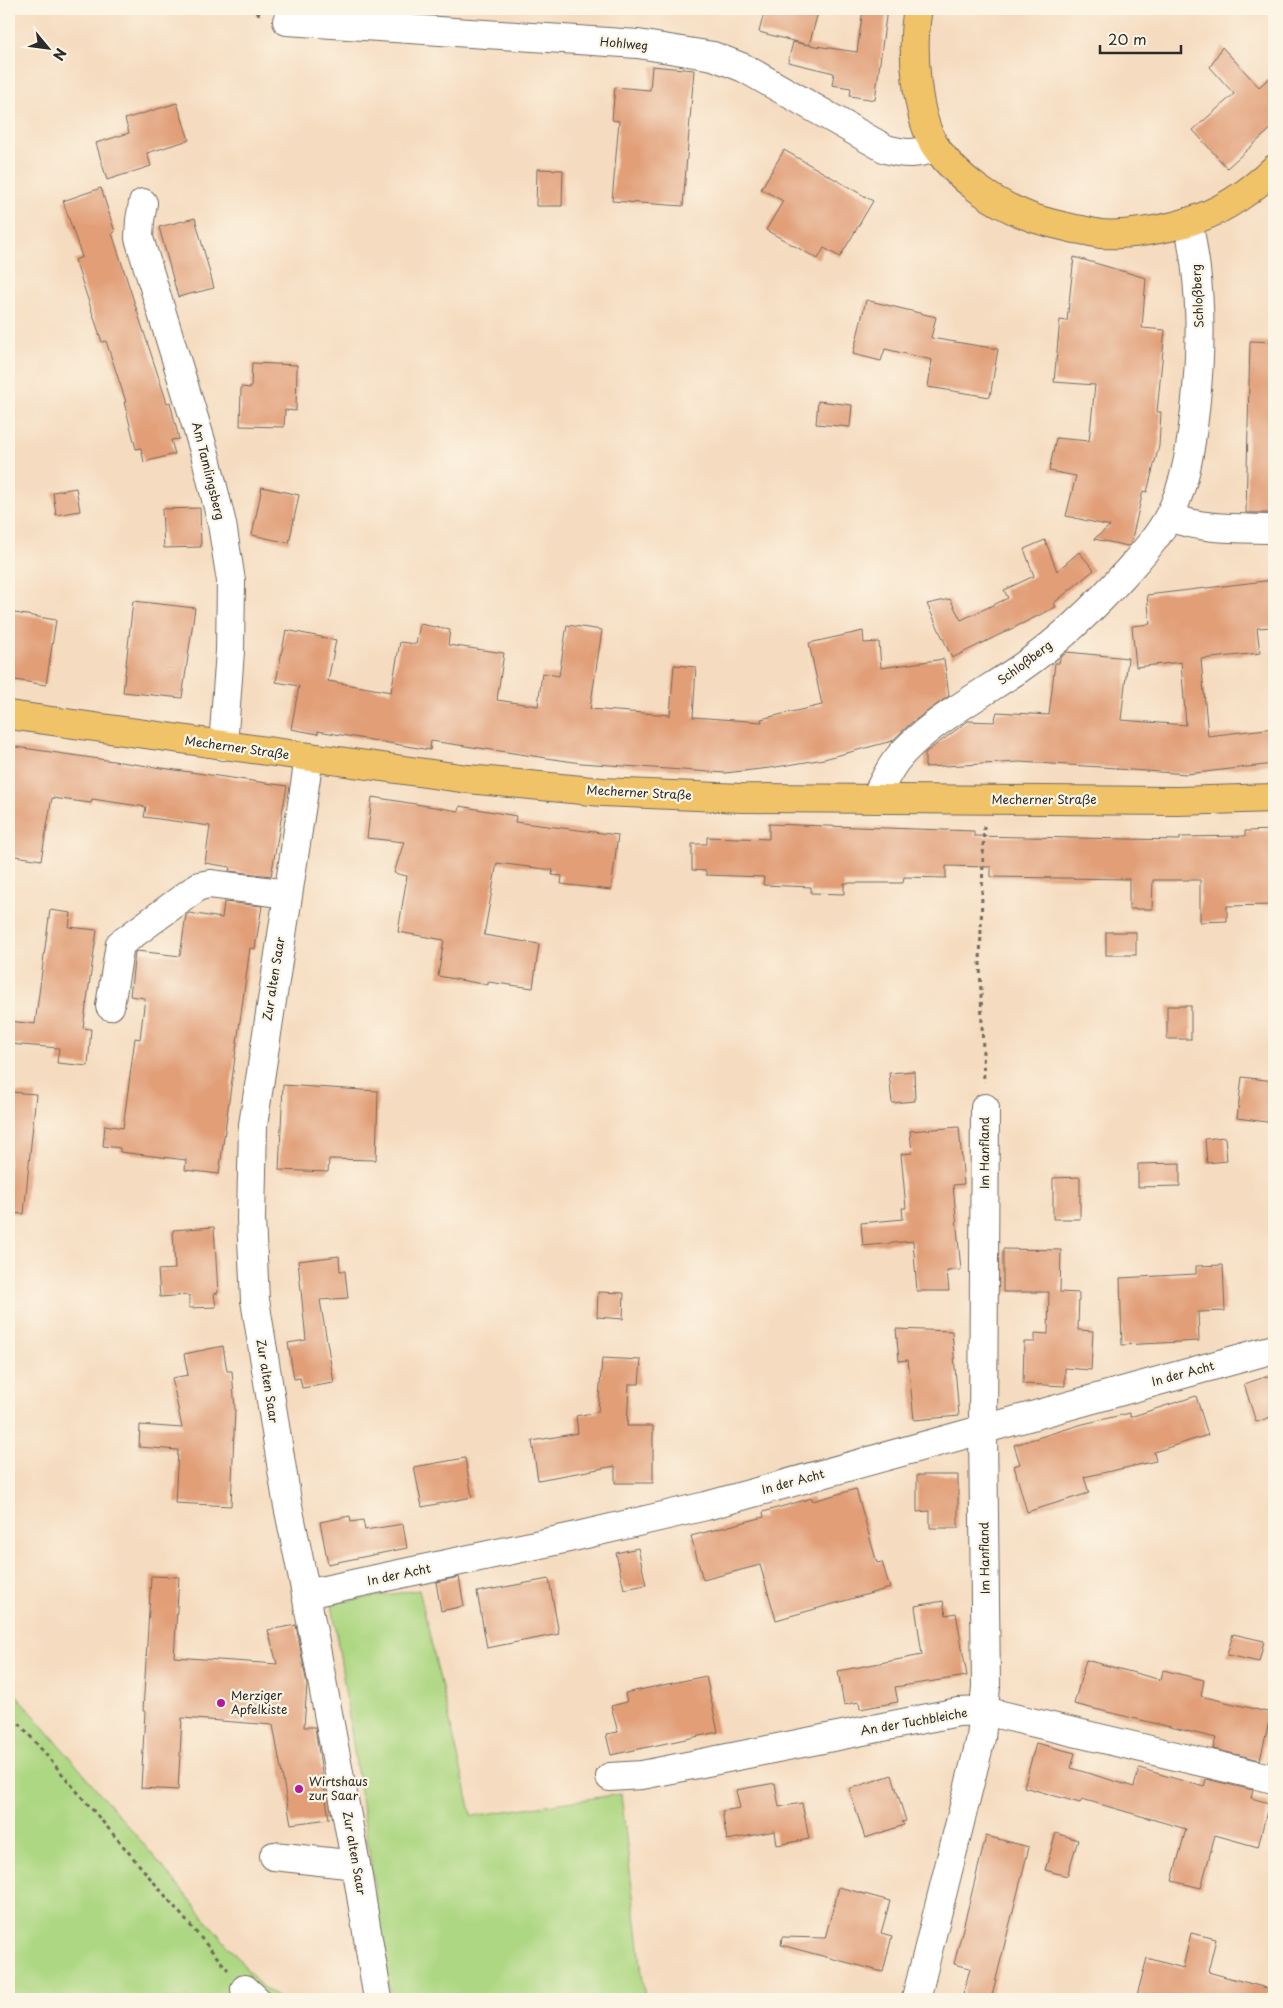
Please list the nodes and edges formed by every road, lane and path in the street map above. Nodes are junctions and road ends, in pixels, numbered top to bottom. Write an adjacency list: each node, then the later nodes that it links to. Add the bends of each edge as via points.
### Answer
1 (918, 9): 3 (main road, via 915,23 916,83 922,113)
2 (287, 21): 3 (street, Hohlweg, via 638,44 714,56 744,68 886,149 904,154)
3 (936, 148): 6 (main road, via 965,178 992,198 1028,217 1102,234 1149,230)
4 (1274, 169): 6 (main road, via 1232,202)
5 (143, 203): 10 (street, Am Tamlingsberg, via 139,238 206,454 231,581)
6 (1188, 222): 7 (street, Schloßberg, via 1196,257 1200,300 1200,361 1192,441 1180,491)
7 (1169, 517): 8 (street, via 1205,528); 13 (street, Schloßberg, via 1152,544 1074,626 1022,667 925,732 896,760)
8 (1274, 529)
9 (9, 715): 10 (main road, Mecherner Straße)
10 (223, 746): 11 (main road, Mecherner Straße)
11 (309, 758): 13 (main road, Mecherner Straße, via 468,779 602,792); 15 (street, Zur alten Saar)
12 (1274, 798): 14 (main road, Mecherner Straße)
13 (876, 799): 14 (main road, Mecherner Straße)
14 (985, 800): 17 (path, via 980,963)
15 (288, 894): 16 (street, via 210,884 199,886 120,944); 20 (street, Zur alten Saar, via 253,1126 251,1219 256,1309 287,1501)
16 (110, 1006)
17 (985, 1108): 19 (street, Im Hanfland)
18 (1274, 1349): 19 (street, In der Acht)
19 (983, 1430): 20 (street, In der Acht, via 706,1506 573,1538); 22 (street, Im Hanfland)
20 (306, 1594): 26 (street, Zur alten Saar)
21 (9, 1711): 27 (path)
22 (984, 1711): 23 (street, An der Tuchbleiche, via 958,1712 642,1775); 24 (street, An der Tuchbleiche); 29 (street, Im Hanfland, via 981,1738)
23 (610, 1777)
24 (1274, 1779)
25 (274, 1856): 26 (street)
26 (356, 1865): 28 (street, Zur alten Saar)
27 (251, 1994)
28 (378, 1999)
29 (916, 1999)

